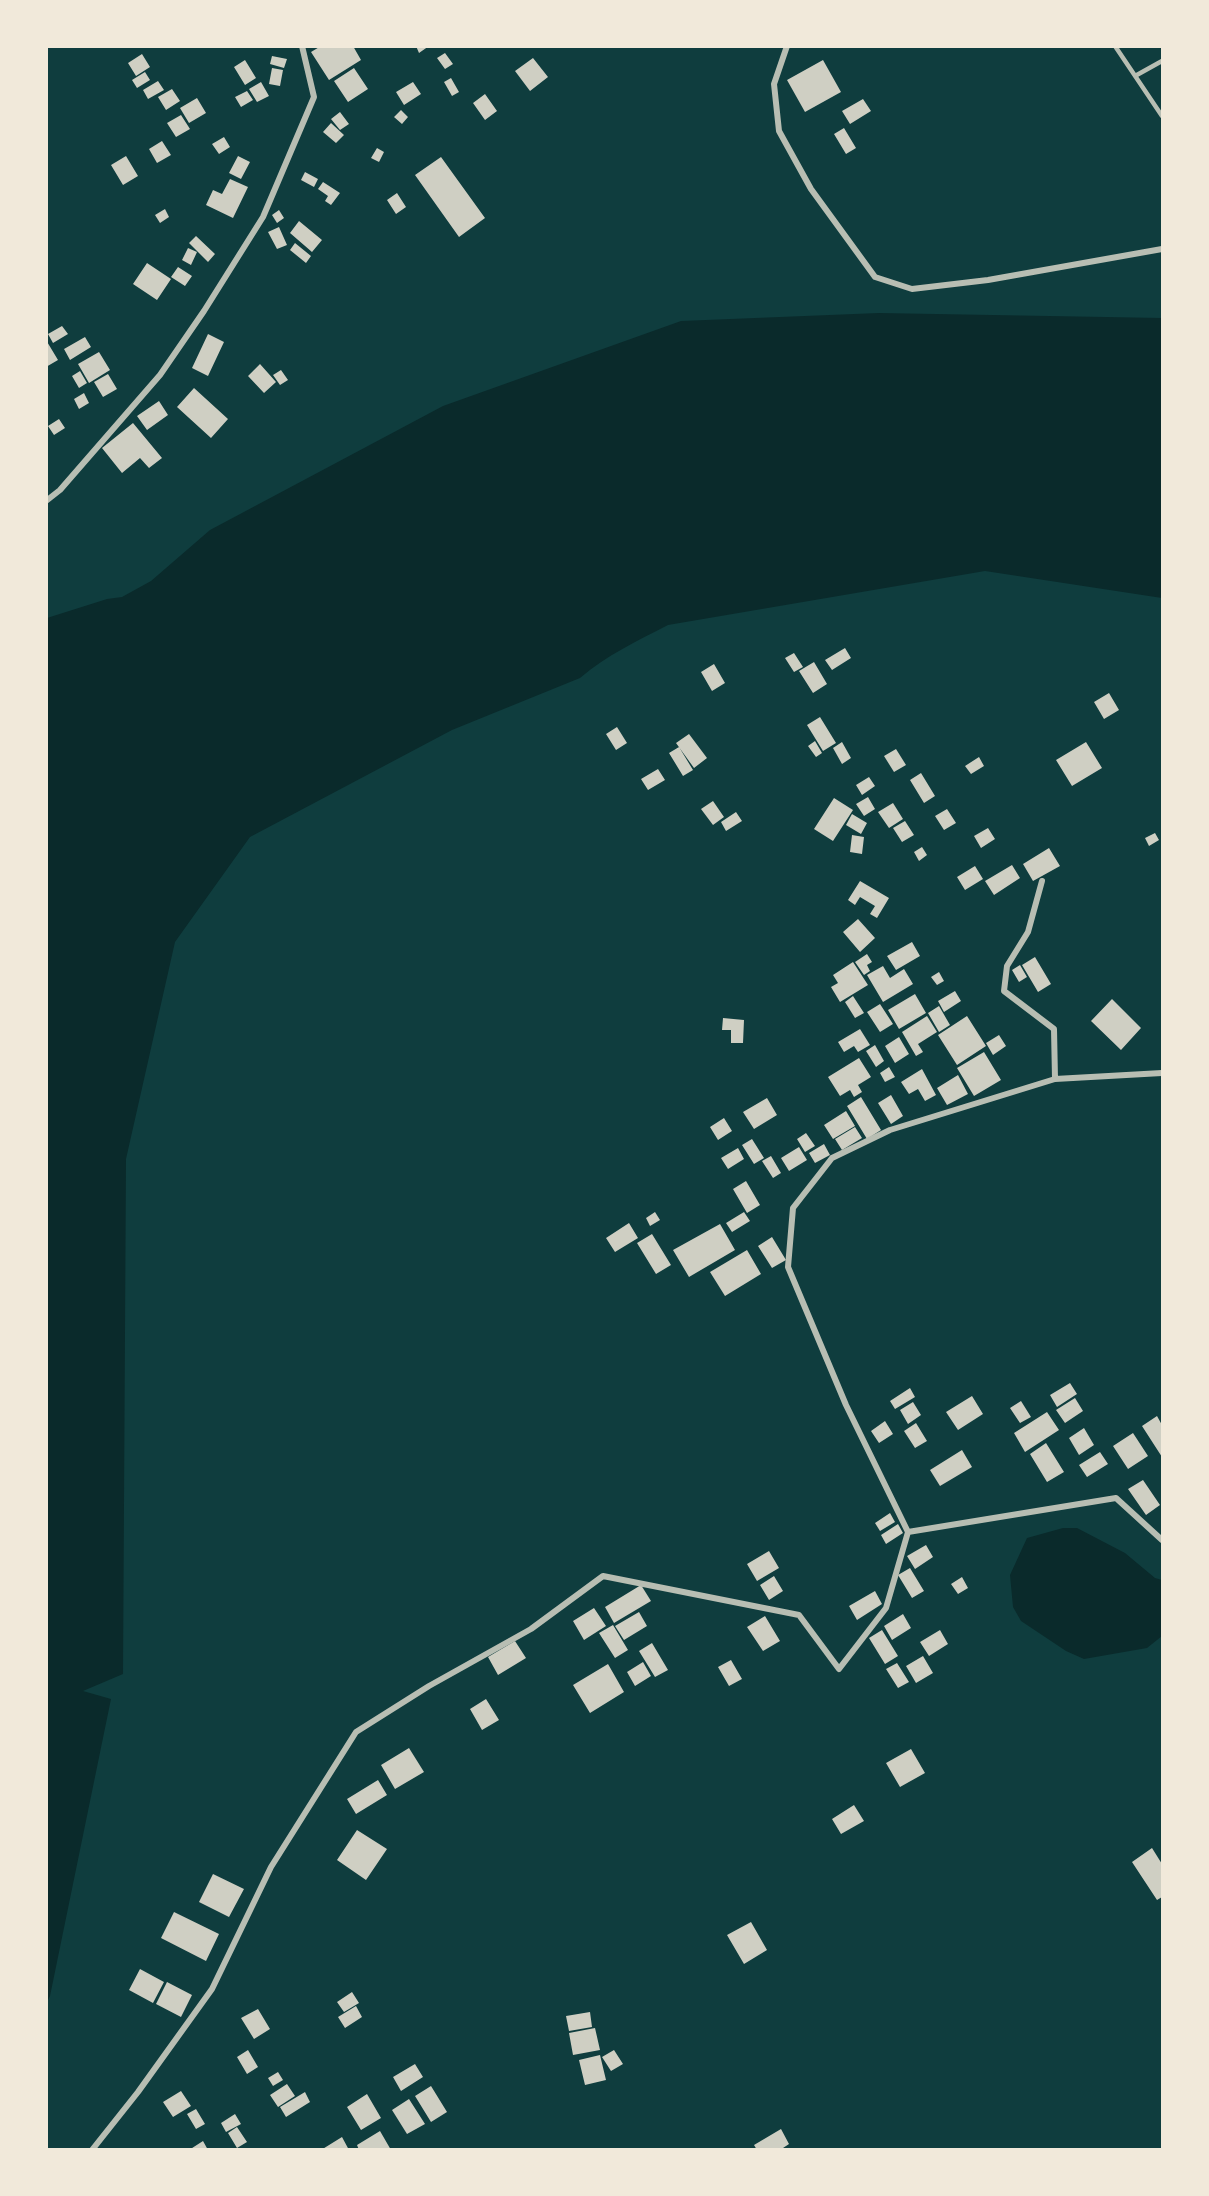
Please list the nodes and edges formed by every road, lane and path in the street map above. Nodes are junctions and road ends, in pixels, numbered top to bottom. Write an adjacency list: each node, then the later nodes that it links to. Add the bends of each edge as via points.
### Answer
1 (302, 46): 8 (street, via 314,97 263,217 160,375 60,490)
2 (787, 46): 7 (street, via 774,84 779,131 811,189 875,277 912,289 988,280)
3 (1115, 46): 5 (lane)
4 (1162, 61): 5 (lane)
5 (1135, 76): 6 (lane)
6 (1162, 116)
7 (1162, 249)
8 (46, 501)
9 (1042, 881): 11 (street, via 1028,932 1007,966 1004,991 1054,1029)
10 (1162, 1073): 11 (street)
11 (1055, 1079): 12 (street, via 890,1130 832,1158 793,1208 788,1267 846,1405)
12 (908, 1532): 13 (street, via 1116,1498); 14 (street, via 886,1608 839,1669 799,1615 603,1576 531,1629 356,1732 271,1867 212,1989)
13 (1162, 1540)
14 (92, 2150)

